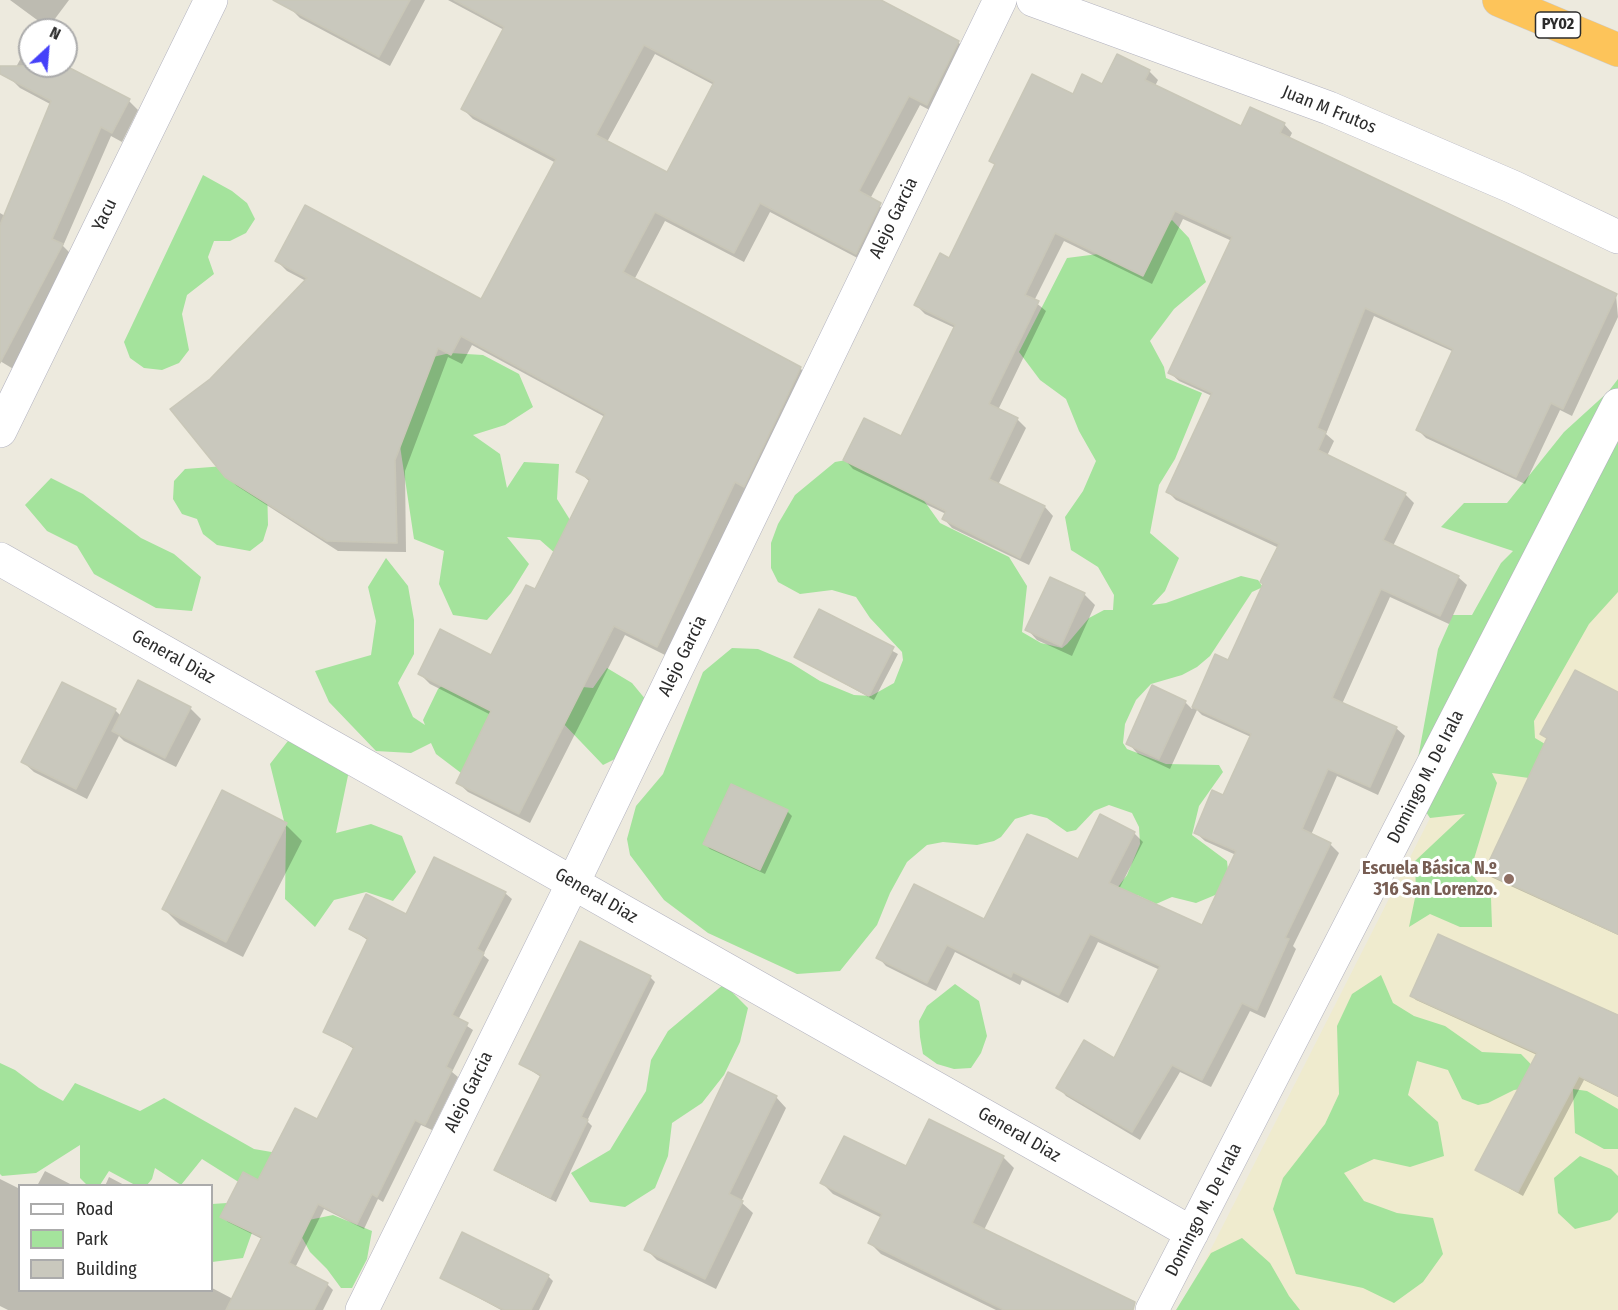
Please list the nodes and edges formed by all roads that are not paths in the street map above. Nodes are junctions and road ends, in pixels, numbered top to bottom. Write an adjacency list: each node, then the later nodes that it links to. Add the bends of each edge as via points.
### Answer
1 (211, 0): 8 (street, Yacu)
2 (1000, 0): 10 (street, Alejo Garcia)
3 (1033, 0): 6 (street, Juan M Frutos, via 1329,108)
4 (1499, 0): 5 (highway, PY02)
5 (1618, 50)
6 (1618, 237)
7 (1618, 405): 11 (street, Domingo M. De Irala)
8 (0, 431)
9 (0, 559): 10 (street, General Diaz)
10 (573, 883): 11 (street, General Diaz); 12 (street, Alejo Garcia)
11 (1192, 1233): 13 (street, Domingo M. De Irala)
12 (362, 1310)
13 (1152, 1310)

